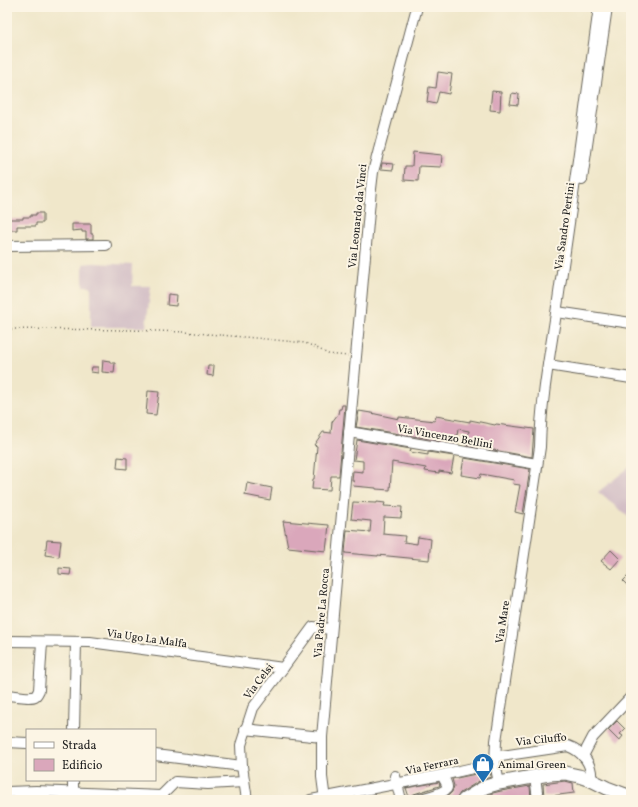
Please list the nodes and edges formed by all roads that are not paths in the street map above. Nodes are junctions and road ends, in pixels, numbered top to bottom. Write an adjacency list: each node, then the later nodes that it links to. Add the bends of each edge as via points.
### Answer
1 (417, 7): 11 (street, Via Leonardo da Vinci, via 373,172)
2 (599, 7): 4 (street, Via Sandro Pertini)
3 (607, 7): 4 (street, Via Sandro Pertini)
4 (596, 57): 7 (street, Via Sandro Pertini)
5 (106, 245): 6 (street)
6 (7, 246)
7 (560, 313): 8 (street); 9 (street, Via Sandro Pertini)
8 (631, 323)
9 (552, 365): 10 (street); 12 (street, Via Sandro Pertini, via 546,431 540,447)
10 (631, 378)
11 (349, 432): 12 (street, Via Vincenzo Bellini); 13 (street, Via Padre La Rocca)
12 (538, 464): 27 (street, Via Mare)
13 (331, 629): 17 (street, Via Celsi, via 313,627); 22 (street, Via Padre La Rocca)
14 (7, 641): 15 (street, Via Ugo La Malfa)
15 (42, 642): 16 (street, Via Ugo La Malfa); 18 (street, via 38,693 31,697)
16 (76, 642): 17 (street, Via Ugo La Malfa); 20 (street)
17 (283, 668): 21 (street, Via Celsi, via 253,708)
18 (7, 695)
19 (631, 697): 26 (street, via 593,737)
20 (74, 729)
21 (245, 729): 22 (street); 28 (street, Via Celsi, via 241,746)
22 (322, 737): 38 (street, Via Padre La Rocca)
23 (7, 742): 24 (street)
24 (26, 743)
25 (156, 755): 28 (street)
26 (584, 756): 27 (street, Via Ciluffo, via 568,746); 32 (street, via 592,772)
27 (495, 760): 29 (street, Via Ferrara); 35 (street, Via Mare)
28 (242, 766): 34 (street, Via Celsi)
29 (442, 775): 31 (street, Via Ferrara); 43 (street, via 447,787 445,791)
30 (535, 776): 32 (main road, via 565,773); 35 (main road); 45 (street)
31 (396, 780): 38 (street, Via Ferrara); 42 (street)
32 (591, 780): 39 (main road)
33 (73, 781): 37 (street)
34 (244, 782): 37 (street, via 175,782 162,796); 40 (street, Via Celsi)
35 (499, 783): 44 (main road, via 485,787)
36 (7, 792): 37 (street, via 36,791)
37 (73, 796)
38 (324, 799): 41 (street, Via Ferrara)
39 (631, 799)
40 (248, 800)
41 (311, 800)
42 (401, 800)
43 (416, 800)
44 (464, 800)
45 (538, 800)

